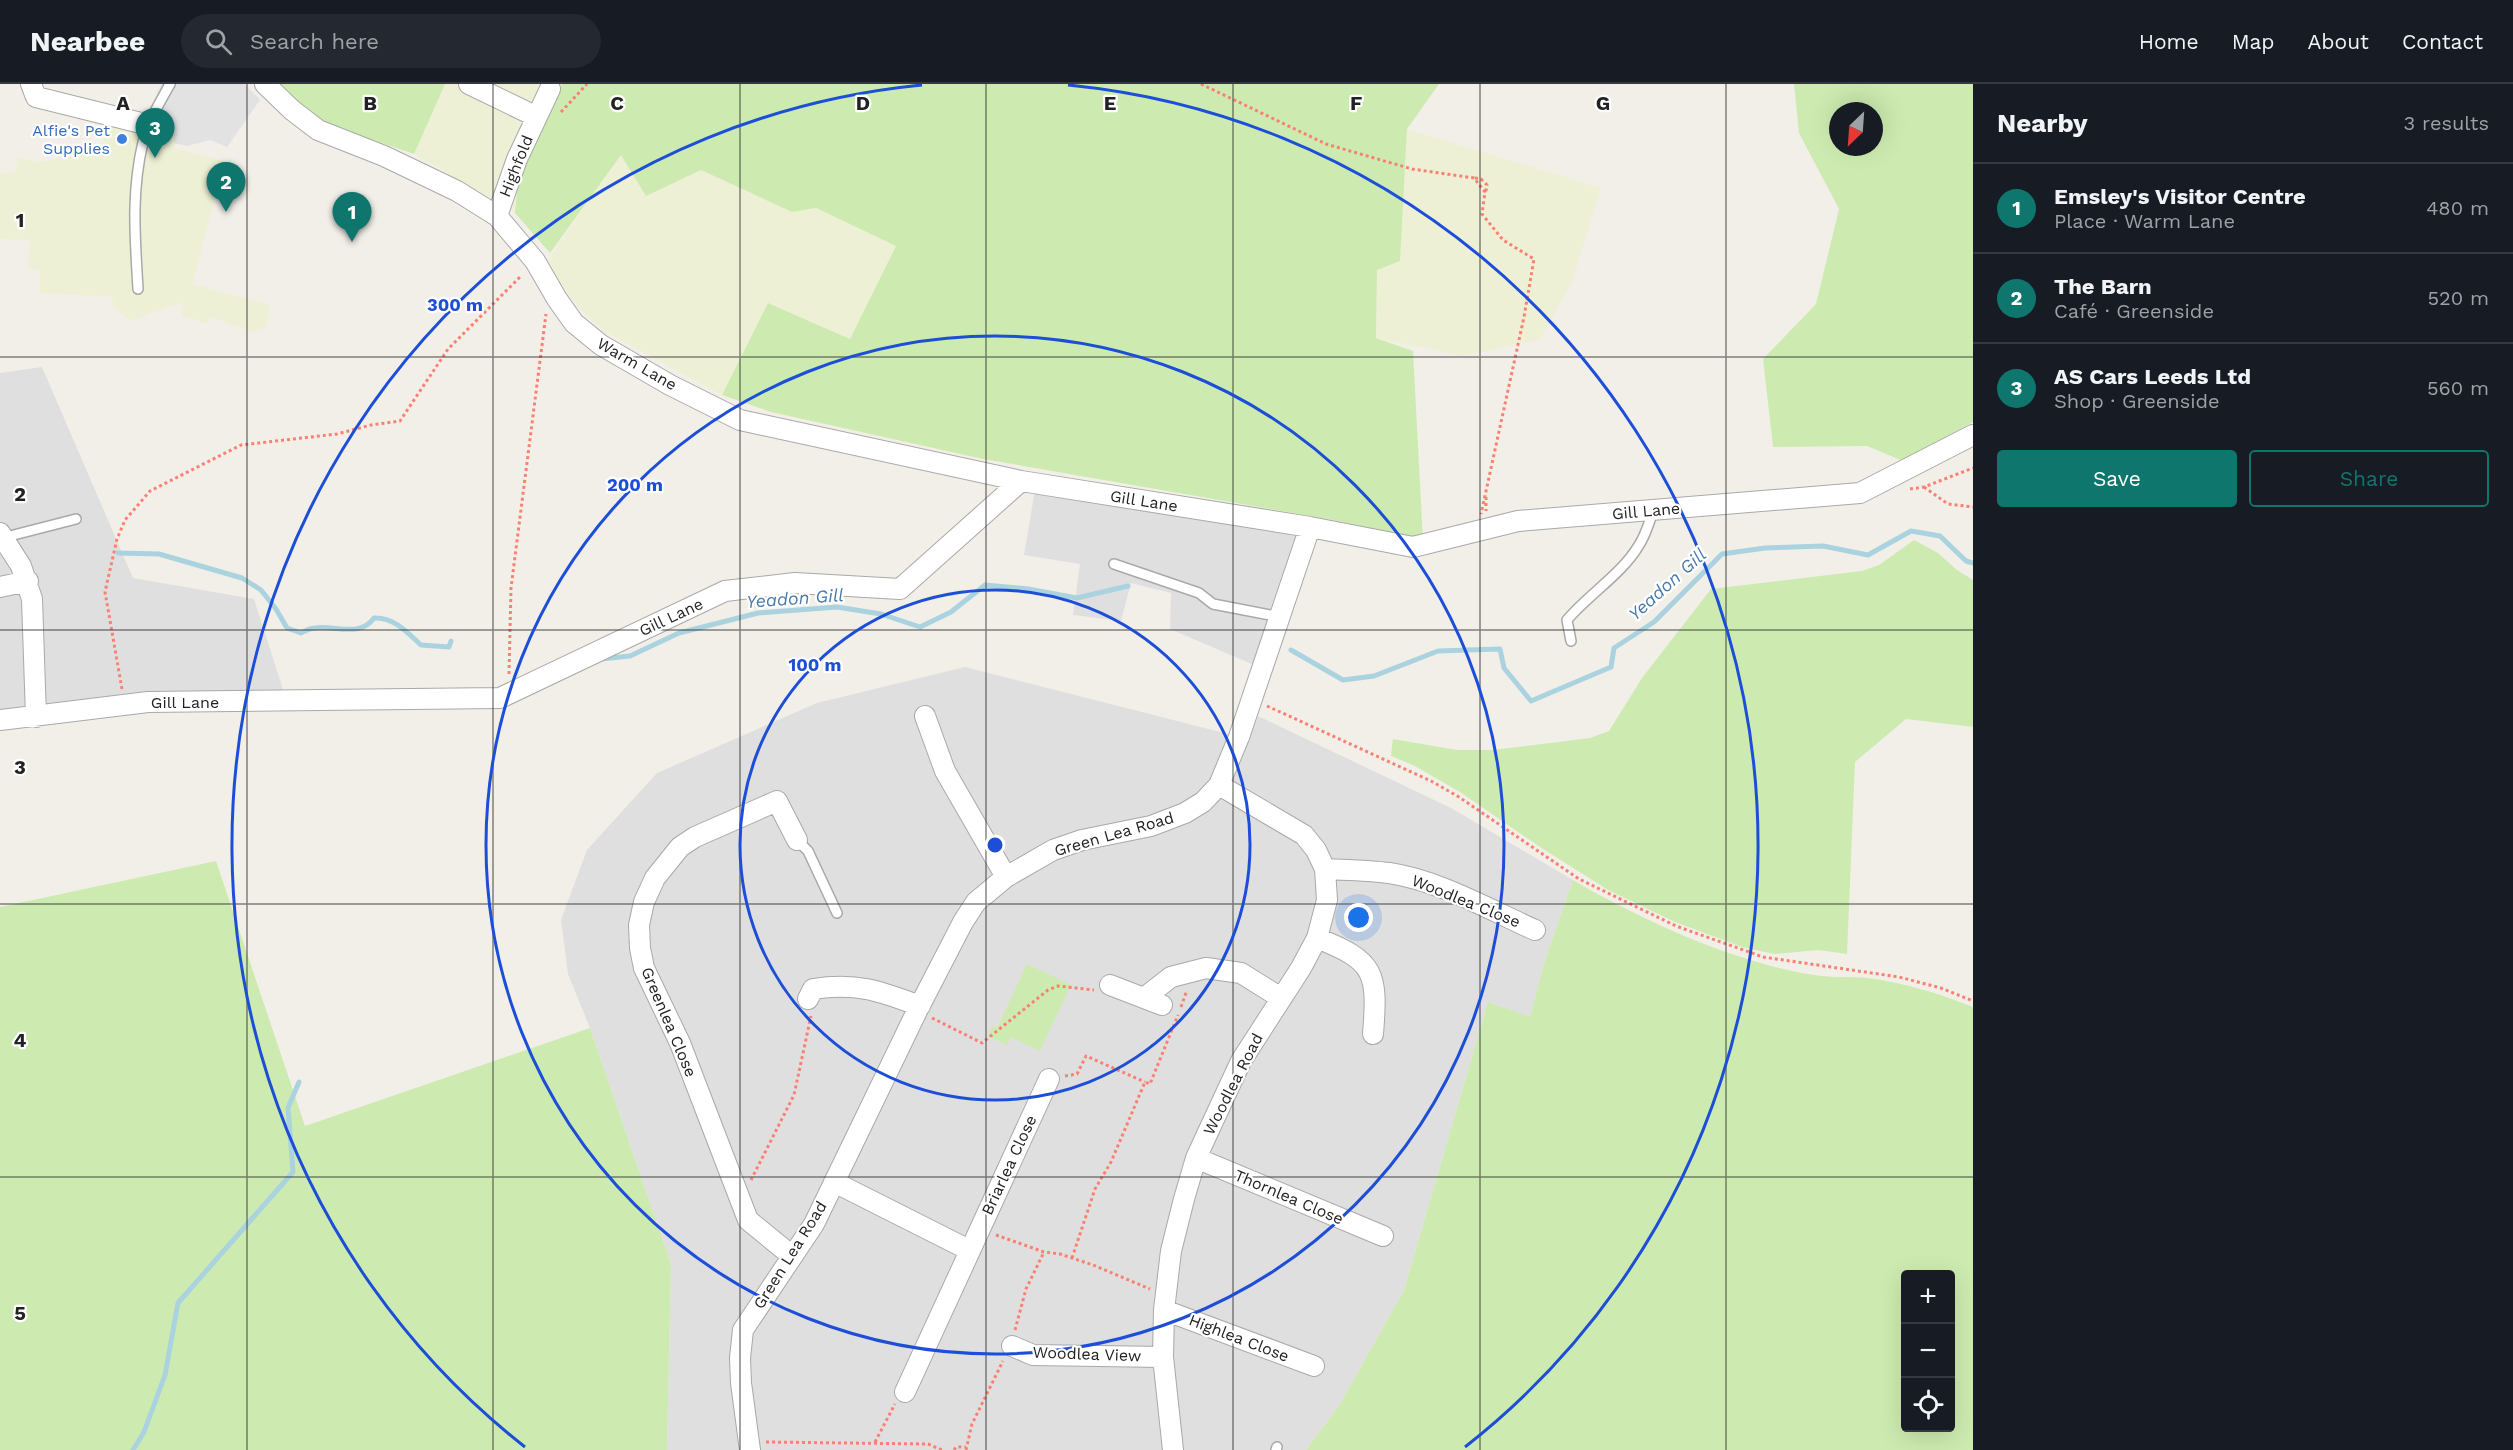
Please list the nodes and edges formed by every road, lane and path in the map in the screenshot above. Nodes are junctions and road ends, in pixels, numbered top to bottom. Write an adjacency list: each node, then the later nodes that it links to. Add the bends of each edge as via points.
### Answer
1 (31, 84): 8 (street, via 36,97)
2 (170, 84): 8 (lane)
3 (265, 84): 9 (street, Warm Lane, via 318,130 384,156)
4 (469, 84): 7 (street, Highfold)
5 (1201, 84): 20 (path, via 1326,144 1412,169 1474,178 1485,192 1482,214 1503,240 1534,259 1480,513)
6 (550, 89): 7 (street, Highfold)
7 (537, 117): 9 (street, Highfold)
8 (149, 125): 11 (lane, via 134,206)
9 (497, 216): 10 (street, Warm Lane)
10 (536, 261): 12 (street, Warm Lane); 29 (path, via 448,349 400,421 337,434 241,445 150,491 125,520 105,592)
11 (138, 289)
12 (556, 299): 15 (street, Warm Lane, via 574,323 601,345 740,420); 27 (path, via 546,315 511,588)
13 (1973, 435): 17 (street, Gill Lane, via 1860,493)
14 (1973, 468): 16 (path, via 1924,487 1948,504)
15 (1021, 481): 19 (street, Gill Lane); 27 (street, Gill Lane, via 900,589 795,583 725,591)
16 (1973, 507)
17 (1654, 510): 20 (street, Gill Lane, via 1518,521); 26 (lane, via 1639,545 1624,564 1567,620)
18 (76, 519): 21 (lane)
19 (1310, 527): 20 (street, Gill Lane, via 1413,547); 25 (street)
20 (1482, 530)
21 (1, 535): 23 (street)
22 (1114, 564): 25 (lane, via 1199,593 1213,604)
23 (28, 581): 24 (street); 31 (street)
24 (0, 587)
25 (1280, 616): 28 (street)
26 (1571, 641)
27 (508, 694): 29 (street, Gill Lane, via 500,698)
28 (1250, 704): 33 (street, Green Lea Road); 44 (path, via 1431,782 1579,879 1676,926 1763,957 1899,977)
29 (125, 705): 31 (street, Gill Lane)
30 (926, 716): 36 (street, via 945,771)
31 (36, 717): 32 (street, Gill Lane)
32 (0, 720)
33 (1219, 785): 35 (street, Woodlea Road, via 1304,835); 36 (street, Green Lea Road, via 1185,813 1151,826 1053,850)
34 (797, 840): 37 (lane, via 808,850); 52 (street, Greenlea Close, via 777,801 695,837 680,847 655,878 639,926 644,968 680,1043)
35 (1324, 868): 38 (street, Woodlea Close, via 1405,876); 39 (street, Woodlea Road, via 1327,900)
36 (1006, 877): 45 (street, Green Lea Road, via 976,902)
37 (837, 913)
38 (1535, 930)
39 (1317, 938): 43 (street, Woodlea Road); 46 (street, via 1350,952 1369,970 1376,1001)
40 (1195, 971): 41 (street, via 1171,977 1153,1001); 43 (street, via 1206,968 1241,973); 49 (path, via 1150,1084)
41 (1110, 985): 45 (path, via 1099,990 1058,986 1048,990 982,1043)
42 (808, 988): 45 (street, via 861,986); 52 (path, via 812,1010 794,1095)
43 (1281, 998): 50 (street, Woodlea Road, via 1242,1061)
44 (1973, 1001)
45 (918, 1009): 51 (street, Green Lea Road)
46 (1373, 1034)
47 (1077, 1074): 49 (path, via 1086,1056)
48 (1049, 1079): 53 (street, Briarlea Close)
49 (1145, 1082): 57 (path, via 1111,1162 1095,1189)
50 (1196, 1158): 54 (street, Thornlea Close); 58 (street, Woodlea Road, via 1171,1251)
51 (834, 1182): 55 (street); 56 (street, Green Lea Road, via 814,1224)
52 (740, 1200): 56 (street, Greenlea Close, via 748,1220)
53 (979, 1229): 55 (street, Briarlea Close); 57 (path)
54 (1383, 1236)
55 (969, 1250): 62 (street, Briarlea Close)
56 (792, 1256): 64 (street, Green Lea Road, via 743,1330 741,1383)
57 (1072, 1258): 58 (path)
58 (1165, 1303): 60 (street, Woodlea Road); 61 (street, Highlea Close)
59 (1012, 1346): 60 (street, Woodlea View, via 1033,1355)
60 (1163, 1357): 68 (street, Woodlea Road)
61 (1314, 1365)
62 (905, 1392): 63 (path, via 897,1399)
63 (875, 1443): 64 (path); 66 (path, via 928,1444)
64 (749, 1446)
65 (966, 1446): 67 (path)
66 (942, 1450)
67 (954, 1450)
68 (1173, 1450)

